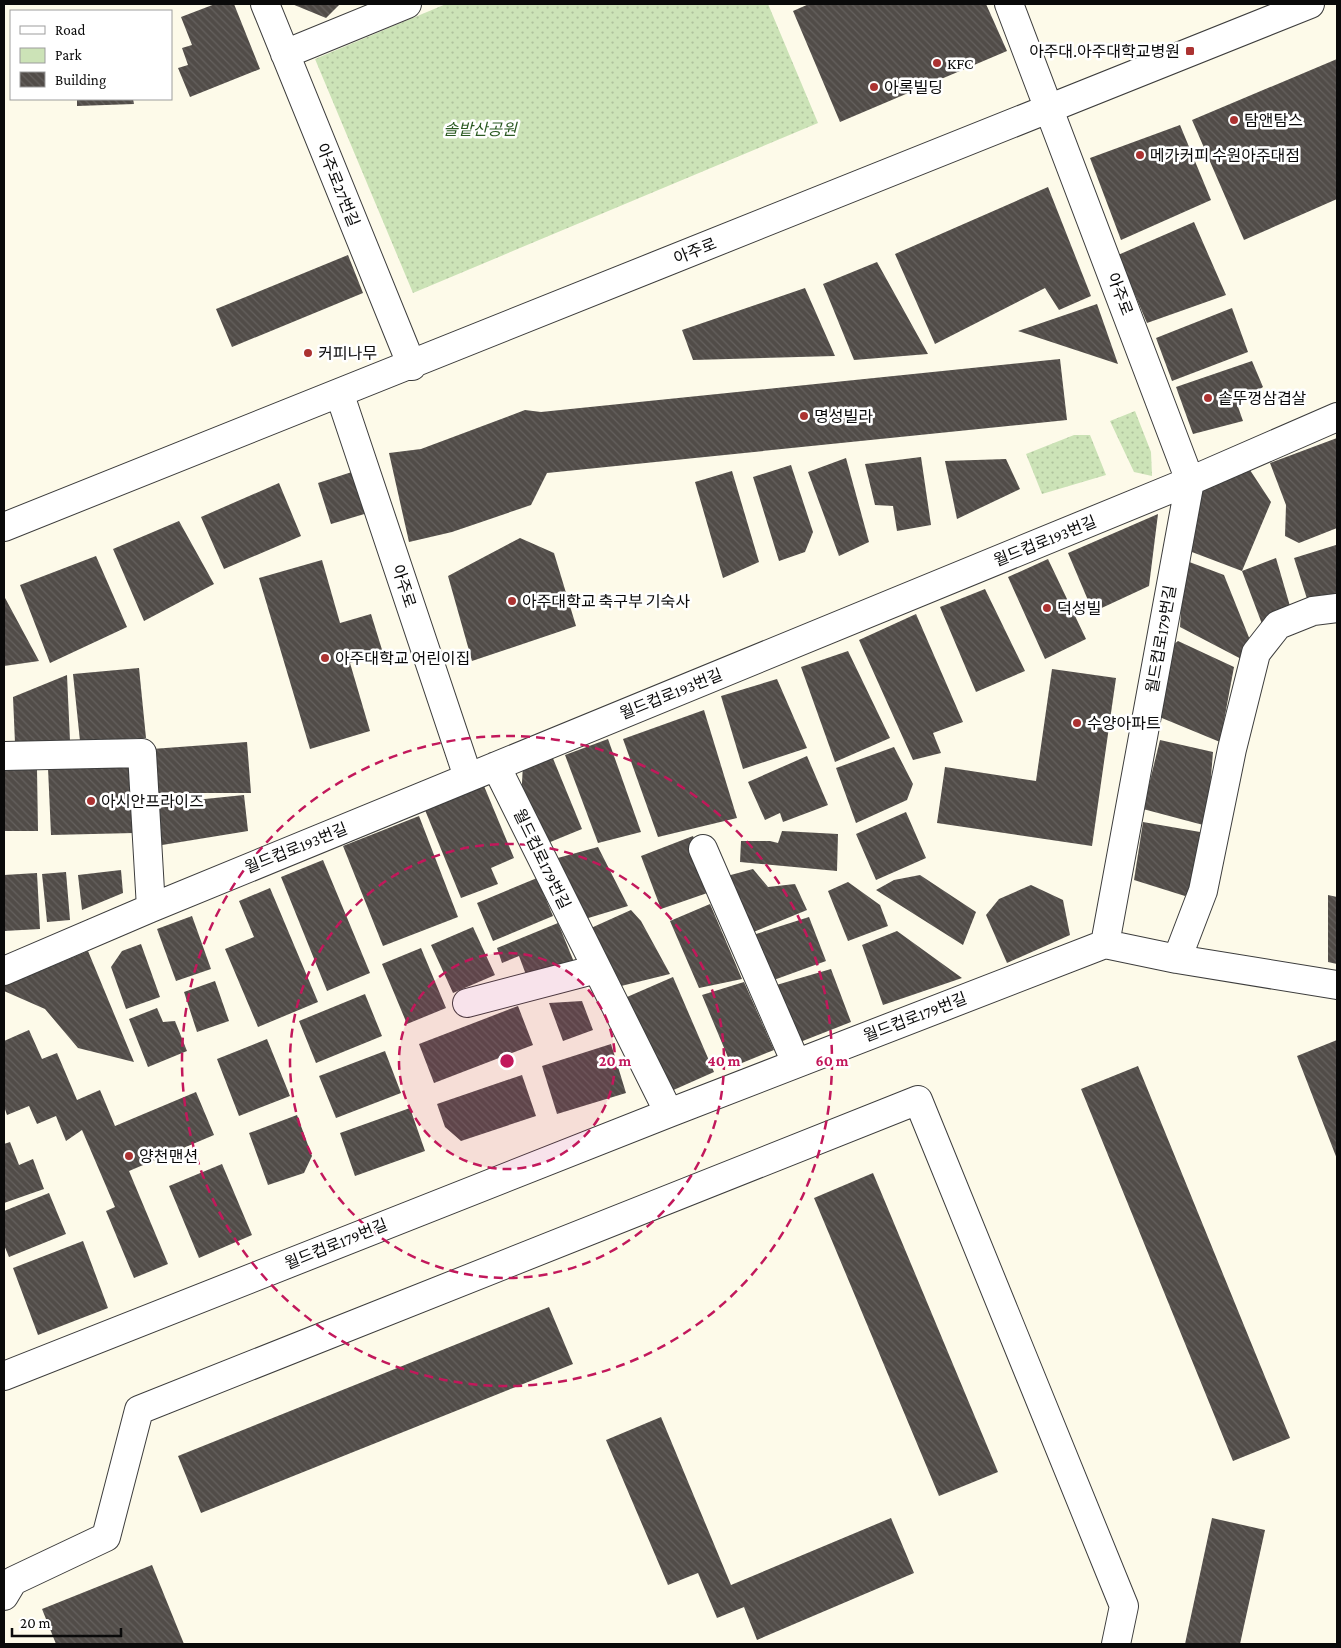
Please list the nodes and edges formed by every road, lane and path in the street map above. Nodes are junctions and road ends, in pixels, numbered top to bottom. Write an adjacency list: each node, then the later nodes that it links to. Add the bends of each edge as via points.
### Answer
1 (264, 4): 5 (street, 아주로27번길)
2 (407, 4): 5 (street)
3 (1009, 4): 6 (street)
4 (1310, 4): 6 (street, 아주로)
5 (285, 54): 7 (street, 아주로27번길)
6 (1049, 106): 7 (street, 아주로); 10 (street, 아주로)
7 (412, 366): 8 (street, 아주로)
8 (340, 395): 11 (street, 아주로); 15 (street, 아주로)
9 (1337, 417): 10 (street, 월드컵로193번길)
10 (1190, 481): 14 (street, 월드컵로193번길); 18 (street, 월드컵로179번길)
11 (4, 527)
12 (1337, 608): 19 (street, via 1313,611 1278,624 1256,652 1203,891)
13 (4, 756): 17 (street, via 142,753)
14 (496, 766): 15 (street, 월드컵로193번길); 20 (street, 월드컵로179번길)
15 (468, 777): 17 (street, 월드컵로193번길)
16 (703, 848): 24 (street)
17 (150, 908): 21 (street, 월드컵로193번길)
18 (1105, 944): 19 (street); 24 (street, 월드컵로179번길)
19 (1177, 958): 22 (street)
20 (597, 970): 23 (street); 25 (street, 월드컵로179번길)
21 (4, 971)
22 (1337, 985)
23 (467, 1003)
24 (796, 1063): 25 (street, 월드컵로179번길)
25 (669, 1113): 26 (street, 월드컵로179번길)
26 (4, 1376)
27 (4, 1596): 28 (street, via 13,1581 106,1537 139,1410 918,1100 1124,1606)
28 (1116, 1644)

